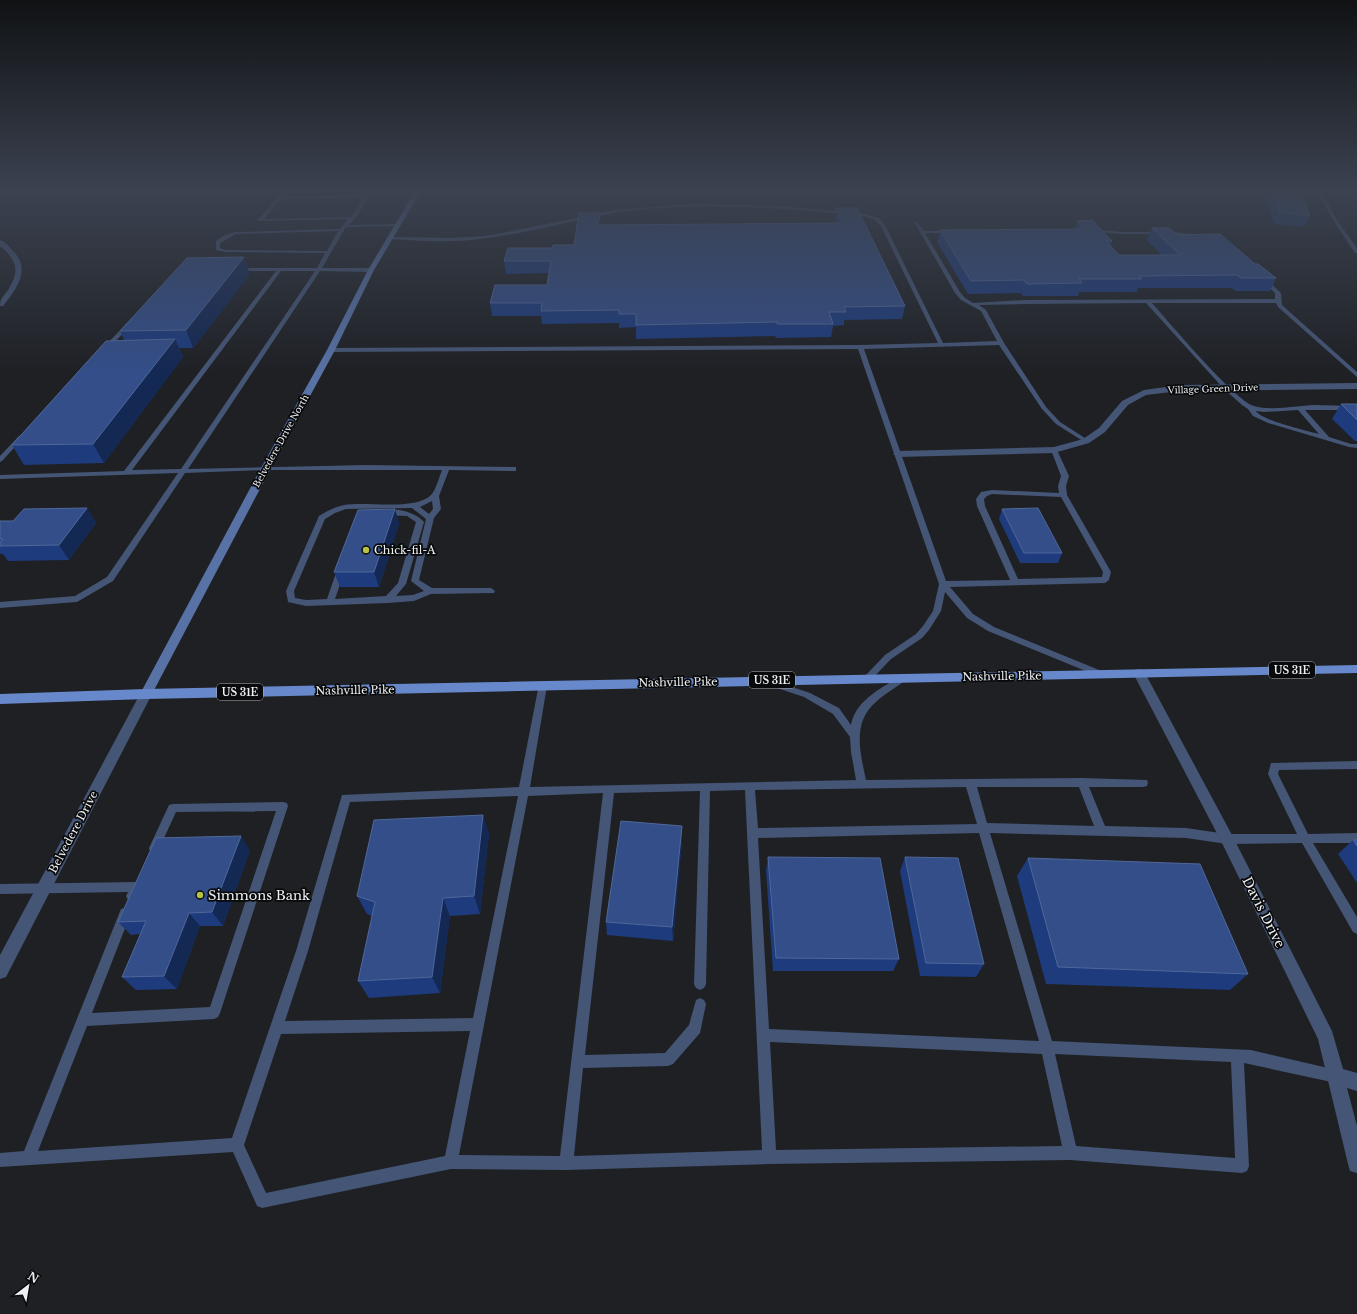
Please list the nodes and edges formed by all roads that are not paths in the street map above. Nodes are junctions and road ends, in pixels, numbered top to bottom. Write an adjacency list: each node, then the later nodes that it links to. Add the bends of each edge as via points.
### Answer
1 (10, 252): 13 (street, via 16,258 19,273 9,294)
2 (328, 252): 8 (lane)
3 (381, 252): 9 (street, Belvedere Drive North)
4 (896, 252): 17 (lane)
5 (935, 252): 14 (lane, via 958,293)
6 (234, 269): 7 (lane)
7 (280, 269): 8 (lane); 38 (lane)
8 (318, 270): 9 (lane); 37 (lane)
9 (371, 270): 19 (street, Belvedere Drive North)
10 (1261, 278): 12 (lane, via 1278,293)
11 (1147, 301): 12 (lane); 14 (lane); 23 (lane)
12 (1278, 301): 21 (lane, via 1280,306)
13 (0, 304)
14 (974, 304): 16 (lane, via 983,310)
15 (132, 321): 20 (lane)
16 (1001, 343): 17 (lane); 29 (lane, via 1049,413 1058,423)
17 (941, 344): 18 (lane)
18 (860, 347): 19 (lane); 32 (lane)
19 (331, 350): 34 (street, Belvedere Drive North)
20 (99, 356)
21 (1357, 375)
22 (1357, 386): 23 (street, Village Green Drive)
23 (1226, 388): 24 (lane); 29 (street, Village Green Drive, via 1180,388 1144,393 1125,403 1102,430)
24 (1252, 408): 25 (lane); 28 (lane, via 1255,415 1270,422)
25 (1300, 408): 26 (lane); 28 (lane)
26 (1357, 408)
27 (28, 431): 33 (lane)
28 (1327, 439): 30 (lane)
29 (1086, 441): 31 (street, Village Green Drive)
30 (1357, 446)
31 (1054, 450): 32 (street, Village Green Drive); 40 (lane, via 1065,476)
32 (898, 454): 47 (lane)
33 (0, 460)
34 (266, 468): 35 (lane); 37 (lane); 60 (street, Belvedere Drive North)
35 (446, 468): 36 (lane); 41 (lane)
36 (513, 469)
37 (183, 470): 38 (lane); 52 (lane, via 110,579 77,599)
38 (126, 472): 39 (lane)
39 (0, 477)
40 (1063, 495): 46 (lane, via 992,492 984,494 980,499); 46 (lane, via 1107,572 1105,580)
41 (435, 496): 42 (lane); 44 (lane, via 437,509)
42 (414, 506): 44 (lane); 51 (lane, via 345,507 332,511 322,518 290,591 292,600 306,603)
43 (373, 515): 50 (lane, via 404,512 416,517 420,522 402,584)
44 (430, 518): 49 (lane, via 415,581)
45 (345, 560): 51 (lane)
46 (1015, 582): 47 (lane)
47 (943, 584): 55 (lane, via 970,616 991,629); 56 (lane, via 937,611 926,628 919,636 888,657)
48 (491, 590): 49 (lane)
49 (430, 591): 50 (lane, via 414,598)
50 (388, 600): 51 (lane)
51 (330, 602)
52 (0, 605)
53 (1357, 669): 54 (main road, Nashville Pike / US 31E)
54 (1139, 673): 55 (main road, Nashville Pike / US 31E); 76 (street, Davis Drive)
55 (1101, 674): 57 (main road, Nashville Pike / US 31E)
56 (868, 678): 57 (main road, Nashville Pike / US 31E); 58 (main road, Nashville Pike / US 31E)
57 (903, 678): 62 (lane, via 867,703 858,716)
58 (765, 681): 59 (main road, Nashville Pike / US 31E); 62 (lane, via 807,695 836,711)
59 (542, 686): 60 (main road, Nashville Pike / US 31E); 71 (lane)
60 (146, 694): 61 (main road, Nashville Pike / US 31E); 80 (street, Belvedere Drive)
61 (0, 699)
62 (854, 736): 67 (lane)
63 (1357, 765): 77 (lane, via 1274,766 1272,774)
64 (970, 782): 65 (lane); 67 (lane); 72 (lane)
65 (1082, 782): 66 (lane); 73 (lane)
66 (1143, 783)
67 (862, 784): 68 (lane)
68 (750, 786): 69 (lane); 74 (lane)
69 (705, 787): 70 (lane); 83 (lane)
70 (609, 789): 71 (lane); 91 (lane)
71 (524, 791): 86 (lane); 87 (lane, via 346,798 302,951)
72 (984, 828): 73 (lane); 74 (lane); 89 (lane)
73 (1101, 831): 76 (lane, via 1186,833)
74 (752, 833): 88 (lane)
75 (1357, 838): 77 (lane)
76 (1227, 839): 77 (lane); 92 (street, Davis Drive, via 1326,1037)
77 (1305, 839): 81 (lane)
78 (149, 858): 85 (lane, via 173,808 283,806 214,1013)
79 (0, 889): 80 (lane)
80 (43, 889): 82 (street, Belvedere Drive); 85 (lane, via 137,884)
81 (1357, 928)
82 (0, 971)
83 (700, 984)
84 (700, 1004): 91 (lane, via 695,1028 668,1058)
85 (83, 1020): 97 (lane)
86 (478, 1024): 87 (lane); 99 (lane)
87 (276, 1028): 94 (lane)
88 (762, 1035): 89 (lane); 96 (lane)
89 (1047, 1048): 90 (lane); 95 (lane)
90 (1237, 1056): 92 (lane); 95 (lane, via 1242,1166)
91 (578, 1062): 100 (lane)
92 (1336, 1076): 93 (street); 101 (street, Davis Drive)
93 (1357, 1082)
94 (237, 1145): 97 (lane); 99 (lane, via 262,1201)
95 (1070, 1153): 96 (lane)
96 (769, 1157): 100 (lane)
97 (28, 1158): 98 (lane)
98 (0, 1160)
99 (451, 1162): 100 (lane)
100 (566, 1164)
101 (1357, 1164)

